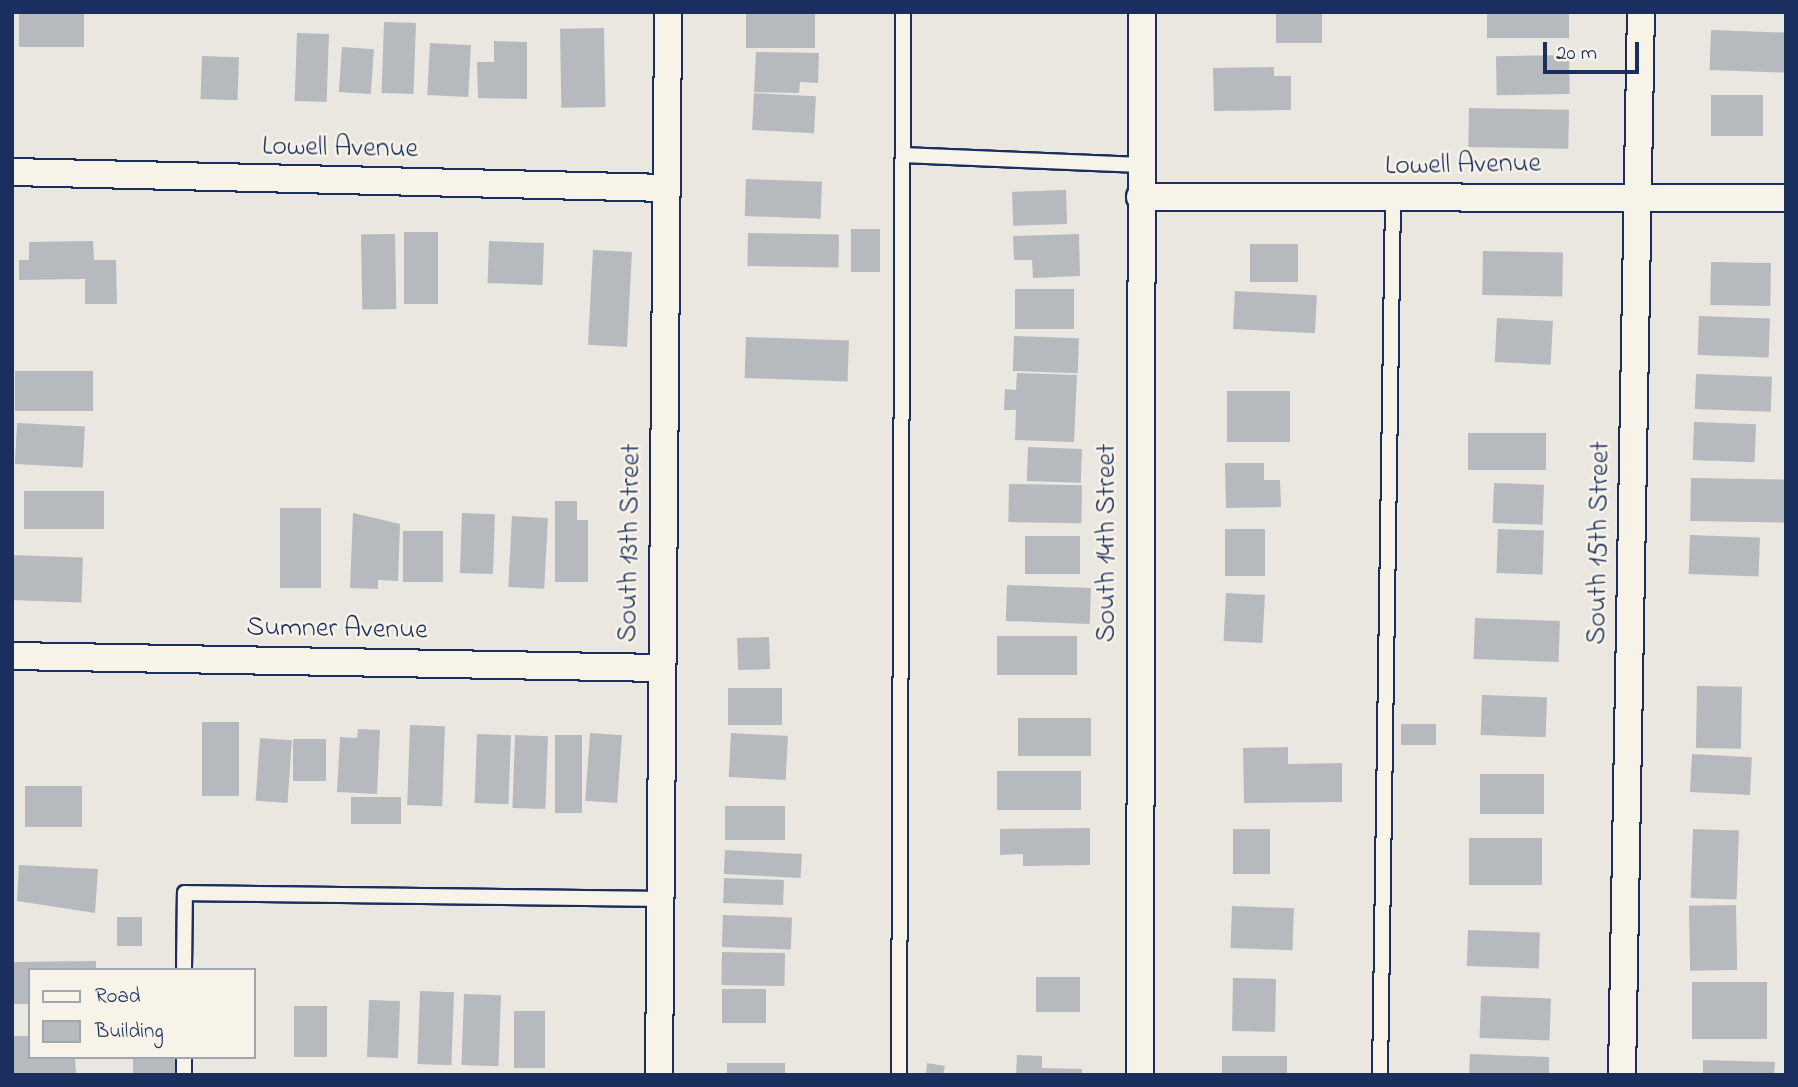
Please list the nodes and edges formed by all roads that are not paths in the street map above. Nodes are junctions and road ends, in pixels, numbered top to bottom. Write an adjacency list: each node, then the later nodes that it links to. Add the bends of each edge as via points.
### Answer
1 (668, 12): 8 (street, South 13th Street)
2 (903, 12): 5 (lane)
3 (1142, 12): 6 (street, South 14th Street)
4 (1641, 12): 9 (street, South 15th Street)
5 (903, 155): 6 (lane); 18 (lane)
6 (1140, 165): 10 (street, South 14th Street)
7 (12, 172): 8 (street, Lowell Avenue)
8 (666, 188): 14 (street, South 13th Street)
9 (1638, 195): 11 (street, Lowell Avenue); 12 (street, Lowell Avenue); 21 (street, South 15th Street)
10 (1140, 197): 12 (street, Lowell Avenue); 19 (street, South 14th Street)
11 (1786, 198)
12 (1393, 199): 20 (lane)
13 (12, 656): 14 (street, Sumner Avenue)
14 (661, 668): 15 (street, South 13th Street)
15 (659, 899): 16 (lane, via 185,893); 17 (street, South 13th Street)
16 (184, 968)
17 (659, 1075)
18 (899, 1075)
19 (1140, 1075)
20 (1380, 1075)
21 (1622, 1075)

